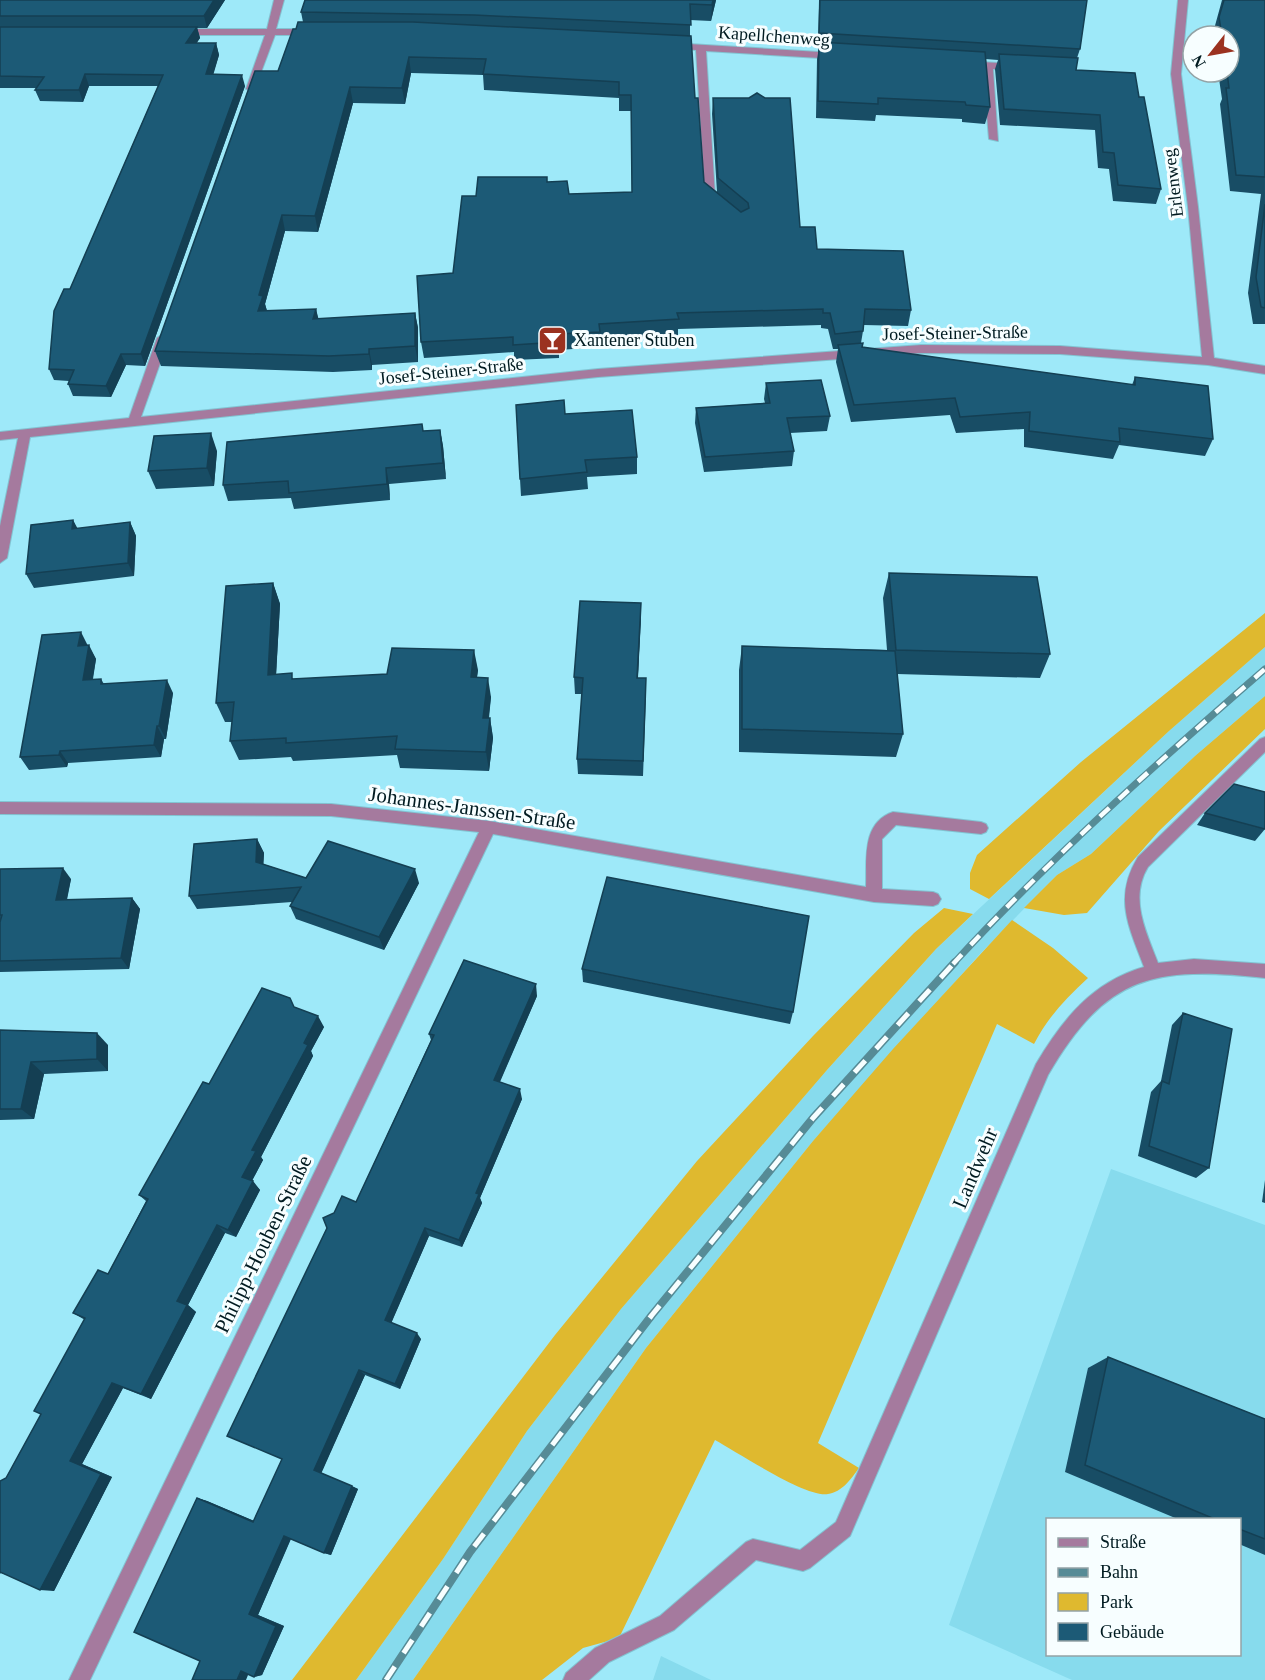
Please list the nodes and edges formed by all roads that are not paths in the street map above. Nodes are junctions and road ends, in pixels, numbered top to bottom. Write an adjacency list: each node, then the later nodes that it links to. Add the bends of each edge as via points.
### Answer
1 (279, 0): 4 (street)
2 (1183, 0): 16 (street, Erlenweg, via 1176,74)
3 (172, 32): 4 (street)
4 (271, 32): 5 (street); 12 (street)
5 (319, 32)
6 (656, 45): 7 (street, Kapellchenweg)
7 (701, 48): 8 (street, Kapellchenweg); 14 (street, Kapellchenweg, via 710,196)
8 (845, 57)
9 (952, 63): 10 (street)
10 (988, 66): 11 (street); 13 (street)
11 (1024, 67)
12 (248, 99)
13 (994, 139)
14 (725, 209)
15 (169, 322): 18 (street)
16 (1208, 361): 17 (street, Josef-Steiner-Straße); 18 (street, Josef-Steiner-Straße, via 1060,350 921,349 598,373)
17 (1265, 370)
18 (133, 423): 19 (street, Josef-Steiner-Straße)
19 (25, 434): 20 (street, Josef-Steiner-Straße); 21 (street)
20 (0, 436)
21 (0, 558)
22 (1265, 743): 28 (street, via 1143,862 1134,879 1131,898)
23 (0, 808): 24 (street, Johannes-Janssen-Straße, via 331,810)
24 (489, 827): 26 (street, Johannes-Janssen-Straße); 30 (street, Philipp-Houben-Straße)
25 (981, 828): 26 (street, via 893,818 875,837)
26 (874, 895): 27 (street, Johannes-Janssen-Straße)
27 (933, 899)
28 (1153, 971): 29 (street, Landwehr, via 1223,965); 31 (street, Landwehr, via 1116,984 1055,1044 843,1529 803,1561 753,1549 666,1623 602,1655)
29 (1265, 971)
30 (79, 1680)
31 (573, 1680)

